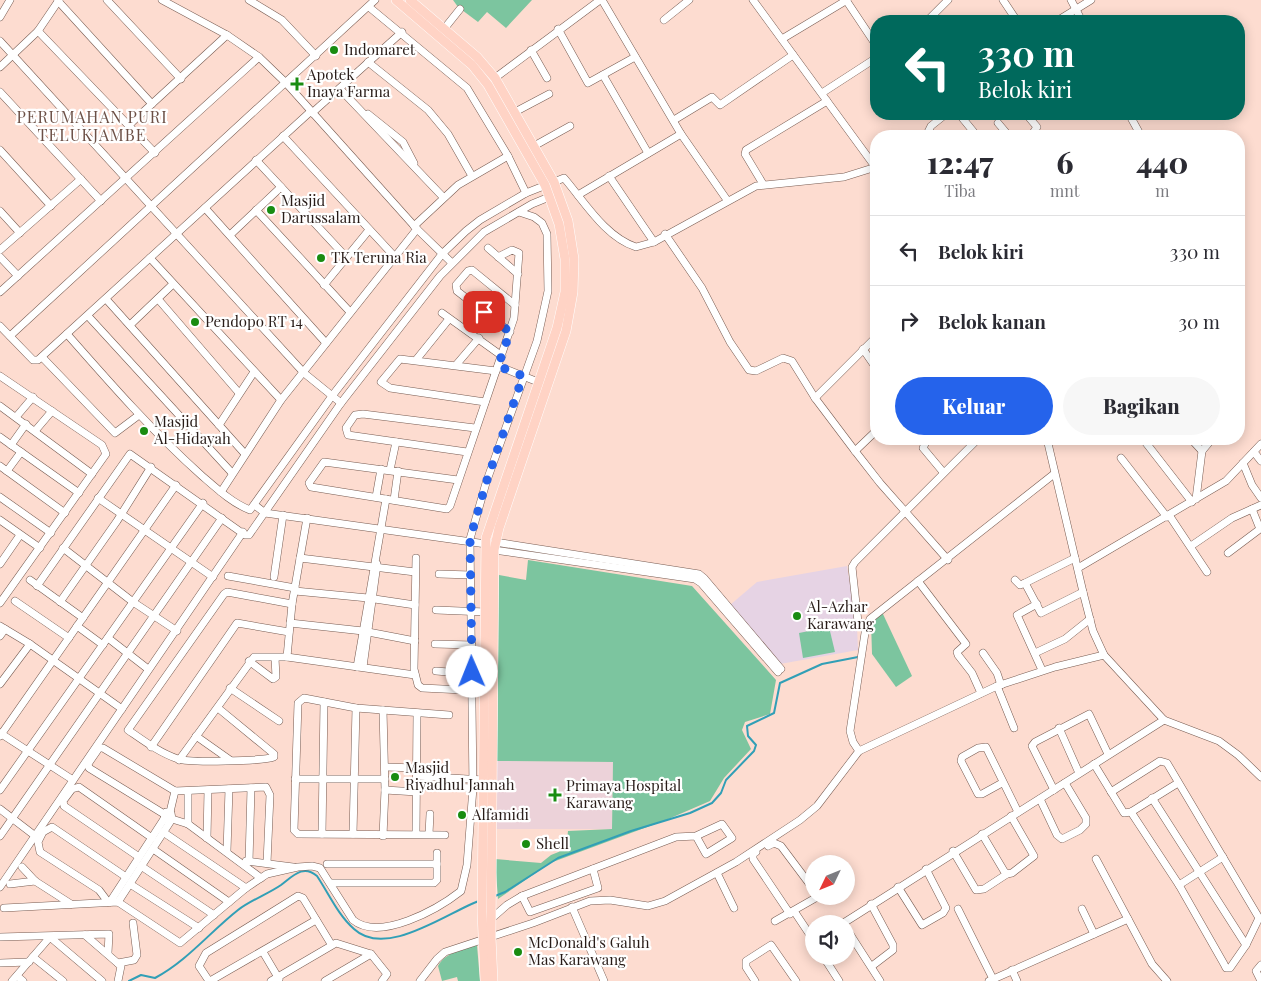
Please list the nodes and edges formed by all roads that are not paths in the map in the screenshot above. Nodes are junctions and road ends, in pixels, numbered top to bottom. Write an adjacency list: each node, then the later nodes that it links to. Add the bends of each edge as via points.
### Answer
1 (10, 0): 24 (street)
2 (58, 0): 28 (street); 53 (street)
3 (107, 0): 46 (street)
4 (162, 0): 30 (street)
5 (249, 0): 37 (street, via 282,20)
6 (375, 0): 17 (street)
7 (396, 0): 81 (main road, via 481,76)
8 (410, 0): 26 (main road)
9 (601, 0): 27 (street); 39 (street)
10 (689, 0): 25 (street)
11 (753, 0): 32 (street)
12 (846, 0): 31 (street); 32 (street)
13 (948, 0): 20 (street)
14 (1003, 0): 21 (street)
15 (1071, 0): 19 (street)
16 (1091, 0): 19 (street)
17 (369, 6): 29 (street); 37 (street)
18 (460, 9): 26 (street)
19 (1076, 9): 22 (street); 23 (street)
20 (933, 15)
21 (1013, 15)
22 (1066, 15)
23 (1079, 15)
24 (0, 17)
25 (664, 20)
26 (444, 29): 44 (main road, via 477,57)
27 (558, 29): 34 (street); 43 (street, via 587,82)
28 (38, 31): 35 (street); 61 (street)
29 (402, 32): 40 (street); 73 (street, via 467,88)
30 (227, 35): 38 (street); 46 (street)
31 (870, 36)
32 (782, 40): 36 (street)
33 (0, 41): 35 (street)
34 (531, 50): 44 (street); 45 (street)
35 (13, 55): 42 (street); 79 (street)
36 (794, 55): 51 (street); 56 (street, via 720,105 712,97)
37 (316, 56): 47 (street)
38 (259, 57): 47 (street); 71 (street)
39 (635, 57): 43 (street); 56 (street)
40 (368, 62): 48 (street); 77 (street, via 428,110 448,134)
41 (870, 62): 51 (street)
42 (0, 67)
43 (603, 75): 72 (street)
44 (495, 78): 55 (main road)
45 (547, 78)
46 (181, 79): 53 (street)
47 (286, 83): 54 (street); 91 (street)
48 (340, 89): 54 (street); 87 (street)
49 (0, 92): 80 (street)
50 (549, 94): 55 (street)
51 (822, 94): 52 (street)
52 (827, 101): 75 (street); 82 (street, via 746,150 745,154)
53 (152, 104): 61 (street)
54 (311, 112): 68 (street); 96 (street)
55 (515, 112): 69 (main road)
56 (674, 120): 67 (street)
57 (939, 120): 63 (street)
58 (964, 120): 64 (street)
59 (1031, 120): 66 (street, via 1037,127)
60 (998, 123): 65 (street)
61 (130, 124): 71 (street)
62 (570, 126): 69 (street)
63 (928, 130)
64 (972, 130)
65 (1004, 130)
66 (1035, 130)
67 (681, 134): 72 (street); 88 (street)
68 (284, 136): 74 (street); 97 (street)
69 (534, 146): 81 (main road)
70 (0, 150): 90 (street)
71 (155, 152): 79 (street)
72 (648, 153): 78 (street)
73 (508, 156): 77 (street); 84 (street)
74 (256, 160): 83 (street); 92 (street)
75 (870, 160)
76 (870, 170): 82 (street, via 844,177)
77 (472, 176): 87 (street)
78 (610, 176): 86 (street); 102 (street)
79 (127, 178): 89 (street); 91 (street)
80 (81, 179): 89 (street); 90 (street)
81 (549, 183): 84 (street); 85 (main road); 86 (street, via 564,178)
82 (763, 184): 88 (street)
83 (281, 187): 93 (street); 108 (street)
84 (526, 193): 105 (street, via 473,226)
85 (553, 195): 95 (street); 143 (main road, via 565,259 565,292 557,328); 156 (main road, via 568,222 574,259 573,292 566,331)
86 (578, 195): 102 (street, via 604,225 630,245 643,246)
87 (443, 197): 96 (street)
88 (727, 200): 101 (street)
89 (101, 201): 113 (street)
90 (51, 206): 98 (street)
91 (152, 206): 99 (street); 128 (street)
92 (205, 208): 99 (street); 100 (street)
93 (256, 210): 100 (street); 115 (street)
94 (0, 211): 98 (street)
95 (519, 212): 111 (street, via 484,232); 142 (street, via 534,217 544,228 548,259 545,312)
96 (416, 227): 105 (street); 106 (street)
97 (369, 230): 106 (street); 108 (street)
98 (20, 233): 104 (street)
99 (176, 234): 110 (street); 140 (street)
100 (230, 234): 130 (street)
101 (665, 234): 102 (street); 147 (street, via 702,288 730,342 750,370 788,358)
102 (654, 242)
103 (488, 248): 109 (street)
104 (0, 250)
105 (442, 254): 111 (street); 145 (street)
106 (394, 256): 120 (street)
107 (0, 257): 113 (street)
108 (346, 257): 115 (street)
109 (498, 257): 112 (street); 112 (street, via 512,250 518,252)
110 (150, 258): 114 (street); 117 (street)
111 (452, 263): 150 (street)
112 (518, 274): 119 (street)
113 (18, 276): 116 (street)
114 (173, 284): 118 (street); 139 (street)
115 (324, 284): 120 (street)
116 (0, 292)
117 (106, 299): 122 (street); 124 (street)
118 (158, 299): 124 (street); 144 (street)
119 (516, 305): 126 (street); 126 (street, via 472,270 456,285 457,291)
120 (350, 312): 130 (street)
121 (442, 313): 123 (street)
122 (88, 316): 127 (street); 188 (street)
123 (449, 319): 129 (street); 136 (street)
124 (130, 325): 158 (street)
125 (0, 326): 128 (street)
126 (510, 332): 133 (street)
127 (67, 334): 134 (street); 153 (street)
128 (10, 336): 134 (street, via 33,360 36,362)
129 (479, 338): 133 (street); 137 (street)
130 (326, 343): 140 (street)
131 (870, 343): 132 (street)
132 (863, 349): 135 (street); 147 (street)
133 (502, 356): 138 (street)
134 (42, 358): 153 (street, via 115,433)
135 (870, 359)
136 (416, 360): 137 (street); 149 (street, via 396,360 381,382 390,388)
137 (456, 365): 138 (street)
138 (497, 368): 142 (street); 149 (street)
139 (254, 372): 144 (street); 148 (street)
140 (304, 373): 145 (street); 148 (street)
141 (0, 376): 146 (street)
142 (523, 376): 143 (street); 220 (street, via 474,519)
143 (538, 382): 154 (main road)
144 (240, 393): 158 (street)
145 (332, 396): 150 (street); 204 (street)
146 (33, 397): 152 (street); 155 (street)
147 (815, 398): 175 (street)
148 (281, 400): 177 (street)
149 (485, 402): 159 (street)
150 (341, 403): 209 (street)
151 (0, 406): 155 (street)
152 (52, 411): 160 (street); 189 (street, via 102,445 105,457)
153 (139, 415): 193 (street)
154 (527, 415): 156 (main road); 221 (main road, via 490,525)
155 (16, 417): 157 (street)
156 (536, 418): 221 (main road)
157 (26, 424): 160 (street); 164 (street)
158 (219, 425): 177 (street)
159 (476, 428): 163 (street, via 363,414 355,415 345,432); 174 (street)
160 (35, 431): 189 (street)
161 (870, 437): 175 (street)
162 (0, 438): 164 (street)
163 (396, 442): 174 (street); 184 (street)
164 (11, 444): 173 (street)
165 (1261, 444): 176 (street)
166 (924, 445): 187 (street, via 923,448)
167 (972, 445): 187 (street)
168 (1048, 445): 190 (street)
169 (1148, 445): 201 (street)
170 (1196, 445): 172 (street)
171 (1207, 445): 172 (street)
172 (1202, 451): 201 (street)
173 (21, 452): 185 (street); 194 (street)
174 (467, 452): 191 (street)
175 (855, 452): 206 (street)
176 (1254, 452): 179 (street); 180 (street)
177 (245, 454): 188 (street)
178 (1121, 458): 211 (street)
179 (1261, 461)
180 (1243, 463): 198 (street); 201 (street, via 1226,481)
181 (0, 466): 185 (street)
182 (151, 466): 192 (street); 197 (street, via 134,455 128,456); 208 (street)
183 (381, 469): 184 (street); 196 (street); 196 (street, via 324,462 309,483 311,487)
184 (390, 470): 186 (street)
185 (7, 471): 207 (street)
186 (398, 471): 191 (street); 200 (street)
187 (944, 472): 206 (street)
188 (232, 473): 193 (street)
189 (92, 474): 194 (street)
190 (1054, 474): 229 (street); 230 (street)
191 (458, 480): 200 (street, via 447,509)
192 (176, 485): 202 (street); 215 (street)
193 (221, 492): 204 (street, via 242,507 250,510)
194 (78, 493): 207 (street)
195 (0, 497): 218 (street)
196 (376, 497): 199 (street)
197 (98, 498): 208 (street); 225 (street)
198 (1261, 498)
199 (386, 499): 200 (street); 216 (street)
200 (394, 500)
201 (1194, 500): 211 (street)
202 (203, 503): 212 (street); 223 (street)
203 (1261, 504): 205 (street)
204 (256, 506): 209 (street)
205 (1252, 509): 222 (street, via 1232,518); 226 (street, via 1260,529)
206 (904, 510): 230 (street); 266 (street, via 858,556 852,567 858,622)
207 (65, 512): 218 (street)
208 (120, 513): 215 (street); 233 (street)
209 (265, 513): 210 (street); 217 (street, via 249,535)
210 (283, 515): 213 (street); 242 (street)
211 (1168, 516): 222 (street); 235 (street)
212 (222, 518): 217 (street); 231 (street)
213 (307, 518): 216 (street); 227 (street)
214 (0, 522): 219 (street)
215 (144, 530): 223 (street); 246 (street)
216 (381, 530): 220 (street); 234 (street)
217 (243, 532): 241 (street)
218 (51, 533): 224 (street)
219 (20, 534): 224 (street); 232 (street)
220 (470, 542): 221 (street); 239 (street)
221 (492, 545): 261 (main road); 289 (street, via 695,579); 402 (main road)
222 (1191, 546): 237 (street)
223 (170, 547): 231 (street); 254 (street)
224 (40, 548): 255 (street)
225 (63, 548): 233 (street); 248 (street)
226 (1228, 552)
227 (300, 558): 234 (street); 249 (street)
228 (416, 558): 236 (street)
229 (1075, 558): 235 (street); 247 (street)
230 (948, 560): 245 (street)
231 (190, 562): 241 (street); 262 (street)
232 (0, 564)
233 (86, 566): 246 (street); 253 (street)
234 (375, 568): 236 (street); 251 (street)
235 (1078, 568): 250 (street)
236 (415, 572): 258 (street)
237 (1207, 572)
238 (439, 574): 239 (street)
239 (471, 574): 260 (street)
240 (228, 576): 249 (street)
241 (213, 577): 269 (street)
242 (274, 577)
243 (30, 580): 248 (street)
244 (1015, 580): 247 (street, via 1020,585)
245 (918, 581): 266 (street); 300 (street, via 966,644 958,655 972,673)
246 (107, 583): 254 (street); 263 (street)
247 (1025, 583): 257 (street)
248 (37, 586): 253 (street)
249 (295, 589): 251 (street); 256 (street)
250 (1082, 592): 257 (street, via 1044,614); 264 (street)
251 (371, 598): 258 (street); 271 (street)
252 (15, 601): 273 (street)
253 (60, 602): 263 (street)
254 (132, 602): 262 (street); 274 (street)
255 (0, 603)
256 (292, 604): 265 (street); 315 (street, via 228,592 221,596 128,730)
257 (1037, 604): 281 (street, via 1017,614)
258 (415, 605): 275 (street)
259 (436, 610): 260 (street)
260 (471, 612): 261 (street); 278 (street)
261 (486, 612): 299 (main road)
262 (152, 616): 269 (street); 279 (street)
263 (83, 618): 267 (street)
264 (1090, 619): 281 (street, via 1065,639); 282 (street)
265 (290, 623): 270 (street); 271 (street)
266 (868, 623): 317 (street, via 850,731)
267 (77, 626): 273 (street); 274 (street)
268 (3, 628): 272 (street); 276 (street)
269 (177, 631): 288 (street)
270 (289, 632): 284 (street); 315 (street, via 237,623)
271 (366, 632): 275 (street); 287 (street)
272 (0, 636)
273 (69, 638): 285 (street)
274 (106, 641): 279 (street); 294 (street)
275 (415, 641): 293 (street)
276 (30, 644): 285 (street); 295 (street)
277 (435, 644): 278 (street)
278 (472, 646): 292 (street)
279 (127, 653): 288 (street); 301 (street)
280 (984, 653): 296 (street, via 997,673)
281 (1035, 653): 290 (street)
282 (1104, 656): 290 (street); 309 (street)
283 (275, 658): 284 (street); 286 (street, via 256,656); 286 (street, via 276,676 273,679)
284 (286, 658): 287 (street)
285 (52, 661): 294 (street); 313 (street)
286 (249, 661): 297 (street)
287 (360, 667): 293 (street)
288 (148, 670): 305 (street)
289 (779, 670)
290 (1042, 670): 296 (street)
291 (436, 671): 292 (street)
292 (473, 674): 298 (street)
293 (414, 676): 298 (street, via 422,688)
294 (77, 679): 301 (street); 316 (street)
295 (0, 684)
296 (999, 685): 300 (street); 311 (street)
297 (230, 688): 303 (street); 310 (street)
298 (473, 690): 299 (street); 332 (street)
299 (484, 691): 337 (main road)
300 (981, 693): 317 (street)
301 (100, 694): 305 (street); 321 (street)
302 (324, 702): 304 (street); 328 (street, via 304,698 298,703); 329 (street)
303 (218, 708): 314 (street); 320 (street, via 274,754 271,758)
304 (356, 708): 306 (street); 330 (street)
305 (122, 709): 333 (street)
306 (383, 710): 307 (street); 323 (street)
307 (417, 713): 308 (street); 324 (street)
308 (448, 715)
309 (1164, 720): 318 (street); 327 (street, via 1219,740)
310 (279, 721)
311 (1014, 728)
312 (1059, 728): 318 (street, via 1089,714); 325 (street); 346 (street, via 1032,746)
313 (1, 734): 316 (street)
314 (196, 736): 319 (street); 320 (street)
315 (151, 747): 319 (street)
316 (28, 750): 321 (street); 343 (street)
317 (859, 751): 394 (street, via 817,806)
318 (1108, 754): 322 (street)
319 (179, 760): 320 (street)
320 (231, 760)
321 (50, 764): 333 (street); 357 (street)
322 (1094, 764): 325 (street); 349 (street)
323 (385, 767): 324 (street); 331 (street)
324 (417, 772): 326 (street); 342 (street)
325 (1079, 772): 335 (street)
326 (438, 777): 332 (street); 338 (street)
327 (1261, 777)
328 (295, 779): 329 (street); 360 (street, via 294,830 298,834)
329 (323, 779): 330 (street); 360 (street)
330 (355, 779): 331 (street); 361 (street)
331 (385, 779): 345 (street)
332 (473, 779): 337 (street); 340 (street)
333 (73, 780): 365 (street)
334 (1002, 783): 334 (street, via 978,794 961,761 962,757 986,747); 355 (street)
335 (1065, 783): 346 (street); 351 (street, via 1086,818 1086,824 1080,830 1062,839)
336 (1178, 783): 349 (street, via 1167,763 1160,761); 350 (street); 379 (street)
337 (484, 784): 340 (street); 373 (main road)
338 (437, 786): 340 (street); 342 (street)
339 (251, 788): 341 (street); 382 (street); 383 (street, via 266,787 270,795)
340 (473, 788): 372 (street)
341 (229, 789): 344 (street); 375 (street)
342 (417, 789): 345 (street); 362 (street)
343 (0, 790)
344 (208, 790): 348 (street); 371 (street)
345 (385, 790): 368 (street)
346 (1054, 790): 351 (street)
347 (175, 791): 348 (street); 356 (street); 356 (street, via 101,747 88,764 95,772)
348 (188, 791): 358 (street)
349 (1111, 792): 353 (street, via 1120,810 1127,814)
350 (1152, 798): 353 (street); 393 (street)
351 (1040, 799): 355 (street)
352 (0, 809): 357 (street)
353 (1131, 812): 403 (street)
354 (430, 814): 363 (street)
355 (1015, 814): 364 (street); 395 (street, via 1034,856)
356 (168, 817): 358 (street); 359 (street); 370 (street)
357 (12, 819): 365 (street); 367 (street)
358 (188, 824): 371 (street)
359 (163, 832): 374 (street); 406 (street)
360 (322, 834): 361 (street)
361 (353, 834): 368 (street)
362 (416, 834): 363 (street); 368 (street)
363 (429, 834): 366 (street)
364 (982, 834): 376 (street); 395 (street)
365 (34, 835): 404 (street)
366 (444, 835)
367 (0, 836)
368 (383, 836)
369 (696, 836): 369 (street, via 722,824 732,838 706,854); 390 (street, via 676,837)
370 (152, 838): 378 (street); 378 (street, via 79,787 72,789 63,801 64,806)
371 (206, 838): 375 (street)
372 (469, 842): 373 (street); 386 (street)
373 (484, 843): 392 (main road)
374 (152, 849): 387 (street); 409 (street)
375 (227, 851): 381 (street)
376 (954, 851): 391 (street); 395 (street, via 976,890 984,889)
377 (438, 853): 385 (street)
378 (139, 857): 398 (street)
379 (1223, 857): 393 (street); 435 (street, via 1259,918)
380 (1096, 859): 422 (street)
381 (238, 860): 382 (street); 396 (street)
382 (249, 862): 383 (street)
383 (270, 864): 388 (street); 396 (street)
384 (327, 864): 385 (street)
385 (437, 864): 401 (street, via 437,880 428,885)
386 (467, 865): 392 (street); 401 (street, via 460,891 450,900 412,921 380,926 360,926)
387 (141, 866): 398 (street); 419 (street)
388 (298, 867): 396 (street); 401 (street, via 320,868)
389 (22, 868): 399 (street)
390 (593, 869): 407 (street); 407 (street, via 598,888 530,912)
391 (926, 869): 405 (street); 405 (street, via 946,908 943,914 925,925 919,923)
392 (483, 870): 402 (main road)
393 (1201, 872): 403 (street); 435 (street)
394 (717, 873): 413 (street, via 666,901 648,906 590,900); 415 (street)
395 (1007, 874)
396 (264, 876): 406 (street)
397 (805, 879): 418 (street, via 777,843 753,854 753,860)
398 (128, 880): 408 (street); 408 (street, via 52,827 43,832 38,842 40,852); 426 (street)
399 (35, 881): 400 (street); 410 (street)
400 (10, 884)
401 (331, 884)
402 (487, 885): 421 (main road); 432 (main road, via 482,912)
403 (1179, 885): 435 (street, via 1226,968 1230,968)
404 (0, 887)
405 (898, 887): 412 (street)
406 (246, 888): 409 (street)
407 (522, 896): 421 (street)
408 (112, 902): 410 (street); 426 (street, via 180,943)
409 (229, 902): 419 (street)
410 (71, 904): 414 (street)
411 (805, 904): 418 (street)
412 (871, 904): 420 (street); 444 (street, via 894,945 890,954)
413 (572, 907): 432 (street); 460 (street)
414 (4, 908)
415 (734, 908)
416 (1082, 909): 428 (street)
417 (958, 910): 448 (street)
418 (792, 912): 424 (street); 427 (street)
419 (214, 915): 426 (street)
420 (855, 915)
421 (491, 919): 432 (main road)
422 (1128, 919): 428 (street); 466 (street, via 1152,964)
423 (316, 920): 434 (street); 436 (street); 453 (street, via 303,898 295,897 206,953 199,966)
424 (775, 921)
425 (133, 923): 441 (street, via 137,955 134,960)
426 (199, 928)
427 (805, 929)
428 (1094, 934): 445 (street)
429 (85, 935): 431 (street); 437 (street); 437 (street, via 109,934)
430 (0, 937): 431 (street)
431 (50, 937): 439 (street); 451 (street)
432 (486, 939): 457 (street, via 445,952); 458 (main road); 459 (main road)
433 (855, 941): 444 (street)
434 (331, 944): 438 (street, via 339,942); 447 (street)
435 (1246, 945)
436 (262, 952): 447 (street); 453 (street)
437 (108, 954): 441 (street)
438 (371, 954): 455 (street); 456 (street, via 386,974)
439 (31, 959): 440 (street); 446 (street); 450 (street)
440 (0, 963)
441 (118, 963): 452 (street, via 121,966)
442 (829, 965): 463 (street)
443 (1261, 965): 467 (street, via 1256,970)
444 (872, 966): 464 (street)
445 (1012, 970): 448 (street); 465 (street)
446 (14, 978): 449 (street)
447 (279, 979): 454 (street)
448 (991, 980)
449 (23, 981)
450 (63, 981)
451 (102, 981)
452 (118, 981)
453 (209, 981)
454 (271, 981)
455 (325, 981)
456 (382, 981)
457 (420, 981)
458 (485, 981)
459 (493, 981)
460 (604, 981)
461 (755, 981): 462 (street, via 746,961 771,945)
462 (796, 981)
463 (839, 981)
464 (880, 981)
465 (1017, 981)
466 (1167, 981)
467 (1261, 981)

